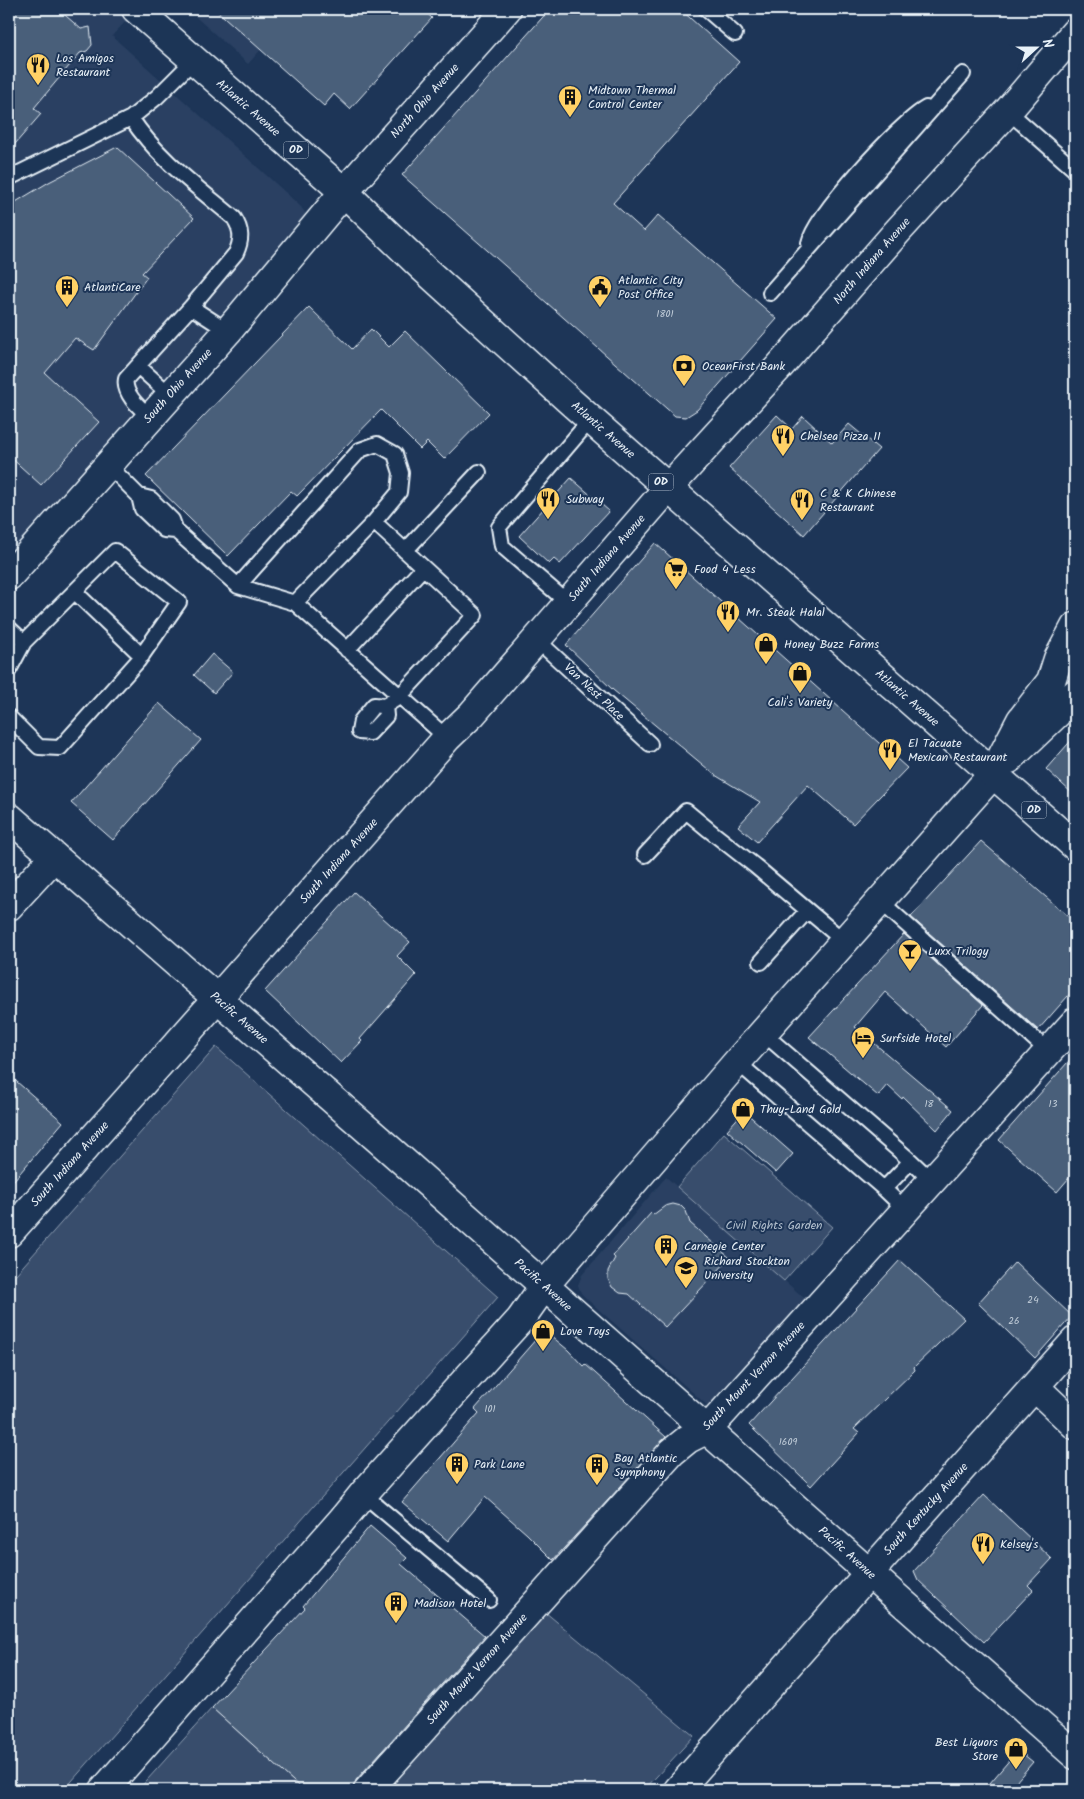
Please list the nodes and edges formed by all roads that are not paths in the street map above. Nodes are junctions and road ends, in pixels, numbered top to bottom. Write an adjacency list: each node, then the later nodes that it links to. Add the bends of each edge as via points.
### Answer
1 (136, 9): 6 (main road, Atlantic Avenue / OD)
2 (507, 9): 12 (main road, North Ohio Avenue)
3 (706, 9): 5 (lane)
4 (1075, 32): 8 (main road, North Indiana Avenue)
5 (735, 34)
6 (194, 60): 9 (lane); 12 (main road, Atlantic Avenue / OD)
7 (963, 74): 13 (lane)
8 (1008, 111): 10 (lane); 22 (main road, North Indiana Avenue)
9 (131, 118): 11 (lane); 14 (lane, via 160,156 234,218 241,234 236,253)
10 (1075, 170)
11 (9, 178)
12 (344, 192): 15 (main road, South Ohio Avenue); 19 (main road, Atlantic Avenue / OD, via 422,268)
13 (770, 293)
14 (191, 307): 15 (lane); 16 (lane)
15 (228, 331): 17 (main road, South Ohio Avenue)
16 (138, 366): 17 (lane); 18 (lane, via 125,383 137,404)
17 (170, 395): 18 (main road, South Ohio Avenue)
18 (150, 417): 20 (main road, South Ohio Avenue)
19 (590, 419): 22 (main road, Atlantic Avenue / OD); 29 (lane, via 499,527 502,546)
20 (108, 465): 26 (main road, South Ohio Avenue); 27 (lane, via 139,496 151,499 172,520 176,531)
21 (479, 472): 24 (lane)
22 (668, 488): 29 (main road, South Indiana Avenue); 44 (main road, Atlantic Avenue / OD)
23 (374, 522): 24 (lane); 27 (lane, via 399,492 401,473 394,454 377,444 360,450); 30 (lane)
24 (404, 551): 25 (lane)
25 (423, 568): 35 (lane); 39 (lane, via 475,616)
26 (9, 576)
27 (238, 586): 30 (lane)
28 (75, 592): 34 (lane); 36 (lane); 36 (lane, via 115,551 179,602)
29 (567, 602): 33 (main road, South Indiana Avenue)
30 (295, 604): 35 (lane)
31 (1075, 627): 44 (main road, via 1050,681 1021,720)
32 (9, 628): 34 (lane)
33 (537, 640): 42 (main road, South Indiana Avenue); 43 (lane, Van Nest Place)
34 (24, 642): 37 (lane)
35 (347, 650): 39 (lane)
36 (142, 656): 41 (lane, via 60,748 39,748)
37 (9, 670)
38 (1075, 694): 44 (main road)
39 (399, 696): 40 (lane); 42 (lane)
40 (385, 706)
41 (9, 717)
42 (448, 738): 54 (main road, South Indiana Avenue)
43 (650, 744)
44 (993, 774): 46 (main road, Atlantic Avenue / OD); 49 (main road)
45 (9, 817): 48 (main road, Pacific Avenue)
46 (1075, 846)
47 (645, 855): 51 (lane, via 686,811)
48 (54, 857): 50 (main road); 54 (main road, Pacific Avenue)
49 (880, 901): 52 (main road); 57 (lane)
50 (9, 906)
51 (808, 910): 52 (lane); 53 (lane)
52 (845, 942): 56 (main road)
53 (761, 962)
54 (217, 998): 63 (main road, South Indiana Avenue); 64 (main road, Pacific Avenue)
55 (1075, 1022): 57 (main road, South Mount Vernon Avenue)
56 (763, 1033): 58 (main road); 59 (lane)
57 (1049, 1052): 60 (main road, South Mount Vernon Avenue)
58 (737, 1062): 61 (lane); 64 (main road)
59 (910, 1161): 60 (lane); 61 (lane)
60 (932, 1182): 62 (main road, South Mount Vernon Avenue)
61 (884, 1189): 62 (lane)
62 (906, 1210): 68 (main road, South Mount Vernon Avenue)
63 (9, 1233)
64 (544, 1286): 68 (main road, Pacific Avenue); 69 (main road, via 520,1320)
65 (1075, 1341): 66 (main road, South Kentucky Avenue)
66 (1036, 1388): 67 (main road); 70 (main road, South Kentucky Avenue)
67 (1075, 1425)
68 (708, 1430): 70 (main road, Pacific Avenue); 75 (main road, South Mount Vernon Avenue, via 688,1439 672,1452)
69 (363, 1494): 71 (lane); 74 (main road)
70 (869, 1573): 72 (main road, Pacific Avenue); 73 (main road, South Kentucky Avenue)
71 (489, 1600)
72 (1075, 1755)
73 (686, 1787)
74 (104, 1790)
75 (368, 1790)

